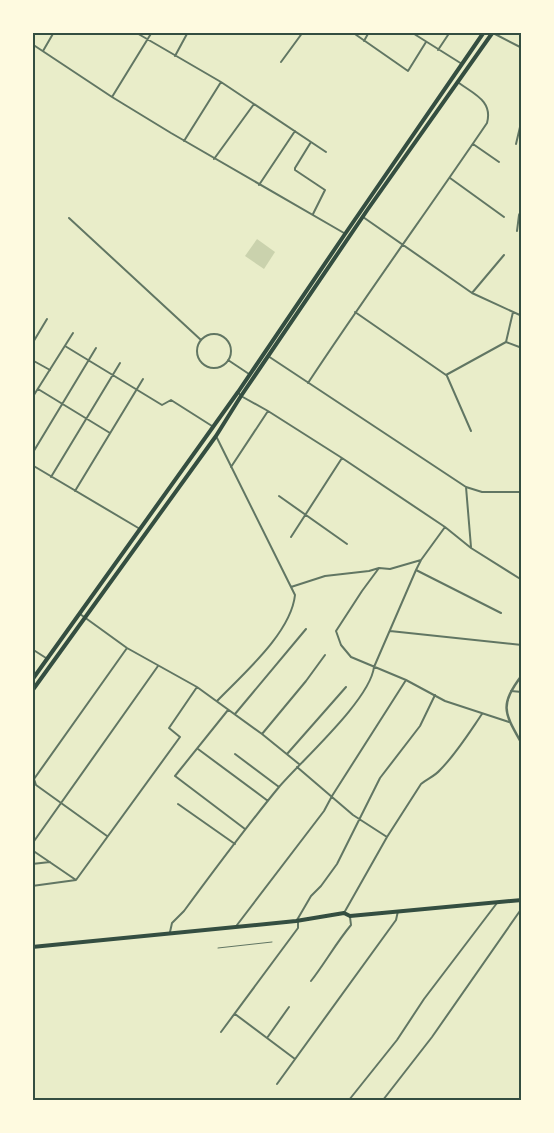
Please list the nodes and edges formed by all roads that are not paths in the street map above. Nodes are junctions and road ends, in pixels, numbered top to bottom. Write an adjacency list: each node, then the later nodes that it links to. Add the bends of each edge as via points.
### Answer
1 (54, 32): 18 (street)
2 (135, 32): 12 (street)
3 (152, 32): 12 (street)
4 (188, 32): 19 (street)
5 (303, 32): 20 (street)
6 (352, 32): 13 (street)
7 (369, 32): 13 (street)
8 (450, 32): 17 (street)
9 (484, 32): 21 (main road)
10 (413, 33): 14 (street)
11 (492, 33): 16 (street); 23 (main road)
12 (148, 40): 19 (street); 24 (street)
13 (364, 41): 14 (street, via 408,71)
14 (426, 42): 17 (street)
15 (32, 44): 18 (street)
16 (522, 48)
17 (438, 50): 21 (street)
18 (44, 51): 24 (street)
19 (175, 56): 22 (street)
20 (281, 62)
21 (462, 64): 43 (main road)
22 (221, 82): 25 (street); 28 (street)
23 (458, 83): 30 (street, via 481,98 490,115); 39 (main road)
24 (112, 97): 28 (street)
25 (254, 103): 27 (street); 33 (street)
26 (522, 125): 31 (street)
27 (295, 131): 29 (street); 36 (street)
28 (184, 141): 33 (street)
29 (311, 142): 32 (street); 38 (street, via 295,169 325,190)
30 (473, 144): 34 (street); 35 (street)
31 (516, 144)
32 (326, 152)
33 (214, 159): 36 (street)
34 (499, 162)
35 (450, 178): 40 (street); 45 (street)
36 (259, 185): 38 (street)
37 (522, 209): 42 (street)
38 (313, 214): 43 (street)
39 (363, 217): 44 (main road); 45 (street)
40 (504, 217)
41 (70, 218): 53 (street)
42 (517, 231)
43 (345, 234): 44 (street); 65 (main road)
44 (350, 237): 59 (main road)
45 (404, 245): 47 (street); 48 (street)
46 (504, 256): 47 (street)
47 (472, 293): 49 (street)
48 (354, 312): 67 (street); 69 (street)
49 (513, 312): 50 (street); 54 (street)
50 (522, 316)
51 (47, 319): 55 (street)
52 (73, 333): 56 (street)
53 (201, 340): 62 (street, via 215,334 226,338 231,349); 62 (street, via 199,357 207,366 218,367)
54 (506, 342): 58 (street); 67 (street)
55 (32, 344)
56 (65, 346): 61 (street); 64 (street)
57 (96, 348): 61 (street)
58 (522, 348)
59 (268, 356): 69 (street); 72 (main road)
60 (32, 360): 64 (street)
61 (89, 360): 66 (street); 74 (street)
62 (228, 360): 65 (street)
63 (120, 363): 66 (street)
64 (50, 370): 70 (street)
65 (250, 374): 72 (main road)
66 (114, 375): 71 (street); 76 (street)
67 (446, 375): 78 (street)
68 (143, 379): 71 (street)
69 (308, 383): 86 (street)
70 (38, 389): 73 (street); 74 (street)
71 (138, 390): 77 (street, via 162,405 172,400); 79 (street)
72 (240, 394): 75 (street); 77 (main road); 80 (main road)
73 (32, 398)
74 (62, 404): 76 (street); 81 (street)
75 (268, 411): 82 (street); 84 (street)
76 (87, 418): 79 (street); 85 (street)
77 (214, 427): 92 (main road)
78 (470, 431)
79 (110, 432): 87 (street)
80 (216, 436): 84 (street); 103 (main road)
81 (32, 454)
82 (342, 458): 90 (street); 91 (street)
83 (32, 466): 85 (street)
84 (231, 468): 100 (street)
85 (51, 477): 87 (street)
86 (466, 487): 88 (street, via 482,492); 95 (street)
87 (74, 492): 92 (street)
88 (522, 492)
89 (279, 496): 90 (street)
90 (305, 515): 93 (street); 94 (street)
91 (445, 527): 95 (street); 96 (street)
92 (140, 530): 102 (main road)
93 (291, 537)
94 (347, 544)
95 (471, 548): 99 (street)
96 (421, 560): 97 (street, via 390,570); 98 (street)
97 (379, 568): 100 (street, via 325,576); 112 (street, via 336,631 341,645 351,657)
98 (416, 570): 101 (street); 105 (street)
99 (522, 580)
100 (291, 587): 122 (street, via 295,595 294,606 283,627 273,642)
101 (501, 613)
102 (80, 614): 103 (street); 110 (main road)
103 (85, 618): 107 (street); 118 (main road)
104 (306, 630): 124 (street)
105 (390, 631): 106 (street); 112 (street)
106 (522, 645)
107 (127, 648): 111 (street); 133 (street)
108 (32, 649): 110 (street)
109 (325, 655): 127 (street)
110 (48, 660): 114 (main road)
111 (158, 666): 117 (street); 137 (street)
112 (374, 667): 115 (street); 132 (street, via 373,676 355,704)
113 (522, 674): 119 (street)
114 (32, 680)
115 (406, 680): 121 (street); 135 (street)
116 (346, 686): 131 (street)
117 (197, 687): 122 (street); 141 (street, via 169,728 180,737)
118 (32, 691)
119 (511, 691): 120 (street); 126 (street, via 506,701)
120 (522, 692)
121 (435, 695): 125 (street); 139 (street, via 420,726 380,778)
122 (217, 701): 123 (street)
123 (228, 710): 124 (street); 129 (street)
124 (234, 714): 127 (street)
125 (482, 714): 126 (street); 142 (street, via 439,772 421,784)
126 (509, 722): 128 (street)
127 (262, 734): 131 (street)
128 (522, 744)
129 (198, 749): 136 (street); 140 (street, via 175,776)
130 (235, 754): 134 (street)
131 (287, 754): 132 (street)
132 (298, 766): 134 (street); 135 (street)
133 (33, 778): 137 (street, via 36,785)
134 (279, 787): 136 (street)
135 (332, 796): 139 (street); 157 (street, via 312,828)
136 (268, 801): 140 (street)
137 (62, 803): 141 (street); 143 (street)
138 (178, 804): 144 (street)
139 (360, 819): 142 (street); 156 (street, via 337,864 311,896)
140 (245, 829): 144 (street)
141 (108, 836): 148 (street)
142 (387, 837): 154 (street)
143 (32, 844)
144 (236, 844): 158 (street, via 172,923)
145 (32, 850): 146 (street)
146 (50, 862): 147 (street); 148 (street)
147 (32, 864)
148 (76, 880): 149 (street)
149 (32, 886)
150 (522, 900): 151 (main road)
151 (497, 903): 153 (main road); 169 (street)
152 (522, 908): 170 (street, via 432,1037)
153 (398, 911): 155 (main road); 167 (street, via 396,920)
154 (344, 913): 155 (main road); 156 (main road)
155 (350, 916): 162 (street, via 351,925)
156 (297, 921): 157 (main road); 164 (street, via 298,928)
157 (236, 927): 158 (main road)
158 (170, 933): 160 (main road)
159 (272, 942): 161 (lane)
160 (33, 946)
161 (218, 948)
162 (311, 981)
163 (289, 1007): 166 (street)
164 (235, 1014): 165 (street); 166 (street)
165 (221, 1032)
166 (267, 1038): 167 (street)
167 (295, 1059): 168 (street)
168 (276, 1084)
169 (349, 1100)
170 (383, 1100)

